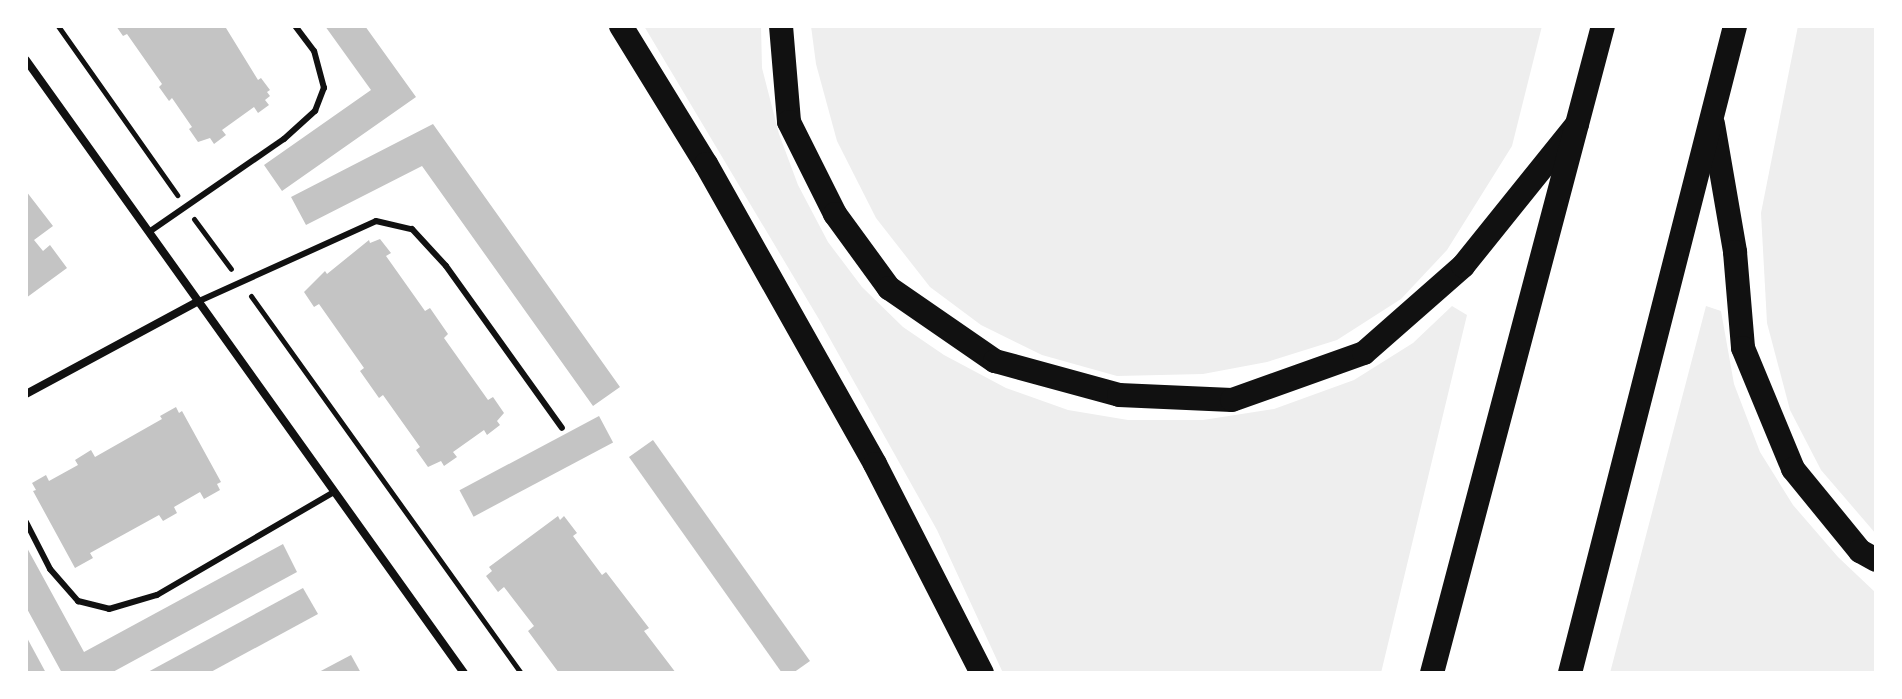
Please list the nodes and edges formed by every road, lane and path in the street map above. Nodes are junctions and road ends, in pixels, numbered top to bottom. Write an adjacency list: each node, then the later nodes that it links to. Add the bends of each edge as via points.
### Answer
1 (58, 26): 10 (path)
2 (295, 26): 10 (lane, via 314,51 324,88 315,111 284,139)
3 (621, 26): 21 (highway, via 706,164 875,464)
4 (781, 26): 9 (highway, via 789,122 835,214 889,288 995,361 1119,395 1232,400 1364,353 1463,266)
5 (1603, 26): 9 (highway)
6 (1735, 26): 8 (highway)
7 (26, 60): 11 (street)
8 (1712, 116): 18 (highway, via 1735,252 1743,348 1793,469 1860,551); 23 (highway)
9 (1577, 124): 22 (highway)
10 (185, 207): 11 (lane); 12 (path)
11 (149, 232): 13 (street)
12 (241, 282): 13 (lane); 15 (lane, via 376,221 412,229 446,266); 20 (path)
13 (197, 302): 14 (street); 16 (street)
14 (26, 394)
15 (562, 428)
16 (334, 492): 17 (lane, via 157,595 109,609 78,601 50,569); 19 (street)
17 (26, 522)
18 (1876, 560)
19 (464, 673)
20 (521, 673)
21 (982, 673)
22 (1432, 673)
23 (1570, 673)

